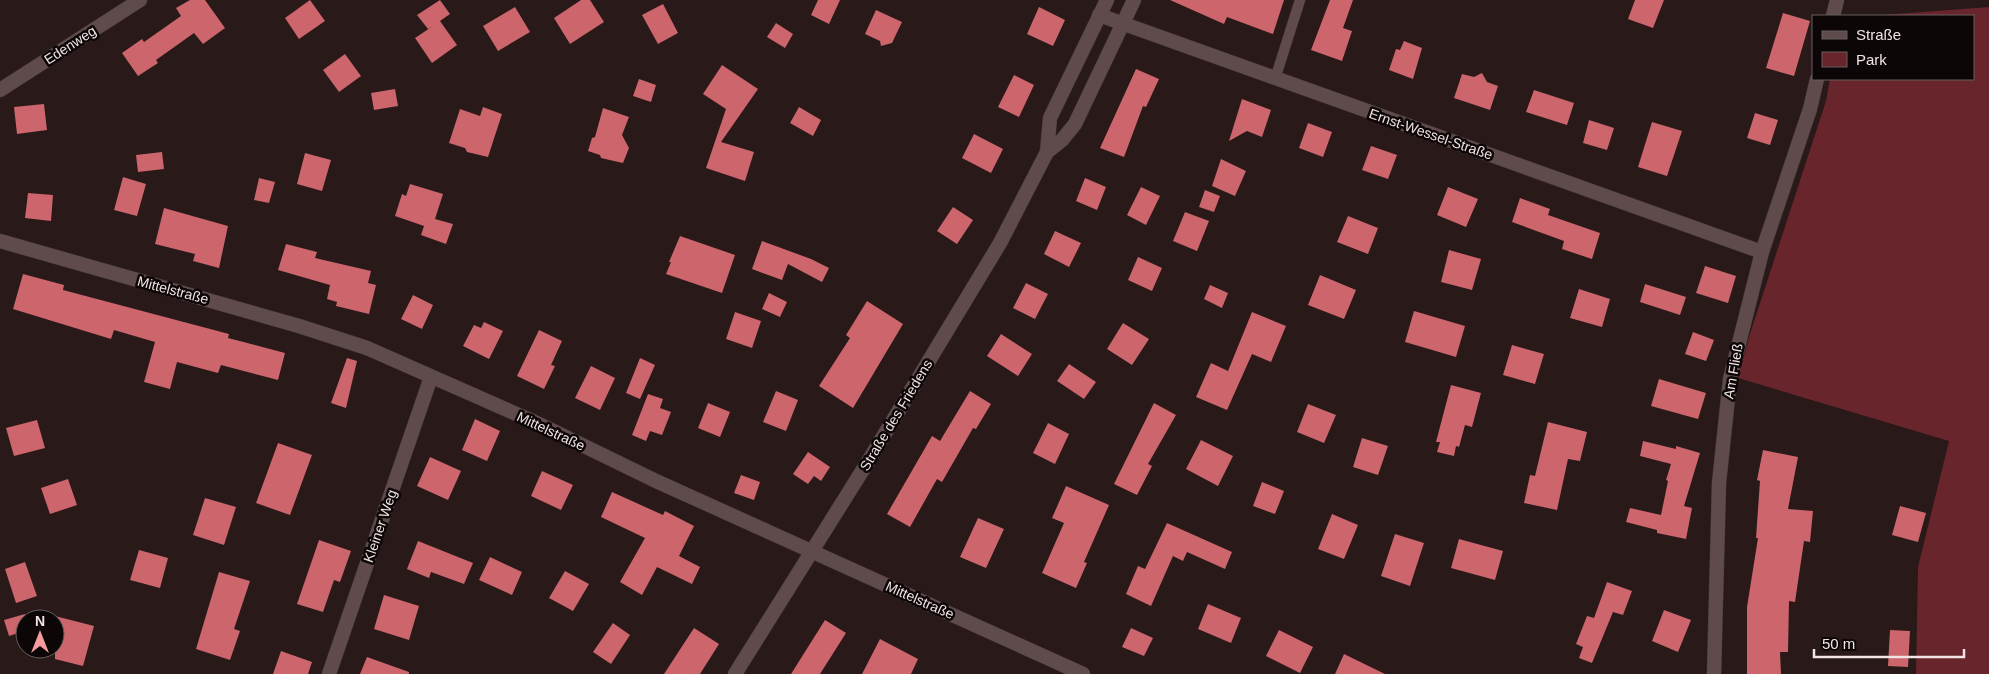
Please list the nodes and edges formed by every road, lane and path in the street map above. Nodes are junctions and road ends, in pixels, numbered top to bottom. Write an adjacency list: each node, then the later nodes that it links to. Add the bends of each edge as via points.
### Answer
1 (140, 0): 10 (street, Edenweg)
2 (1134, 0): 7 (street, Straße des Friedens)
3 (1300, 0): 8 (lane)
4 (1837, 0): 6 (street)
5 (1101, 5): 7 (street, Ernst-Wessel-Straße); 11 (street, Straße des Friedens, via 1050,118)
6 (1833, 15)
7 (1123, 24): 8 (street, Ernst-Wessel-Straße); 11 (street, Straße des Friedens, via 1075,124)
8 (1275, 79): 13 (street, Ernst-Wessel-Straße)
9 (1817, 80): 13 (street, Am Fließ)
10 (0, 90)
11 (1048, 152): 15 (street, Straße des Friedens, via 1000,243)
12 (0, 241): 14 (street, Mittelstraße, via 299,326 367,348)
13 (1762, 252): 19 (street, Am Fließ, via 1734,355 1722,448 1715,570)
14 (431, 377): 15 (street, Mittelstraße); 16 (street, Kleiner Weg)
15 (813, 552): 17 (street, Straße des Friedens); 18 (street, Mittelstraße)
16 (329, 674)
17 (735, 674)
18 (1083, 674)
19 (1714, 674)

